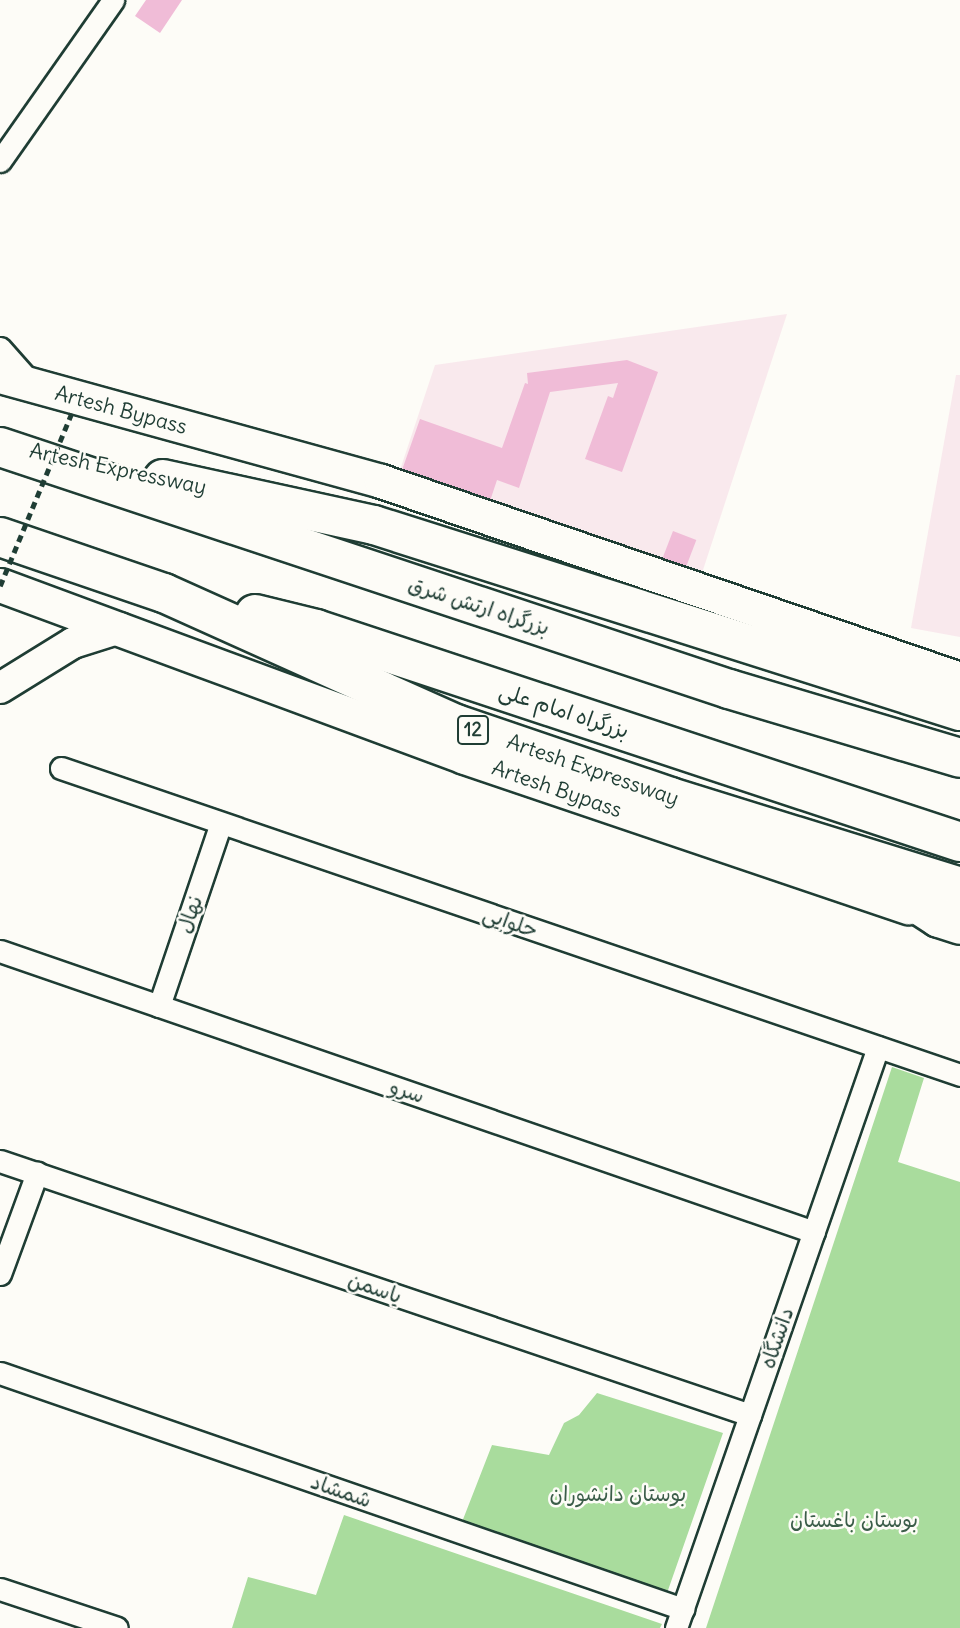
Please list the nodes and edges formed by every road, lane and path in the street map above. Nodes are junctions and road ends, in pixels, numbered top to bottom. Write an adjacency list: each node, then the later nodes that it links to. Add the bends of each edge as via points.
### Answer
1 (113, 0): 2 (street)
2 (0, 161)
3 (0, 348): 5 (street)
4 (0, 376): 5 (main road, Artesh Bypass)
5 (33, 386): 12 (main road, Artesh Bypass, via 381,481)
6 (73, 410): 9 (path, bridge)
7 (0, 445): 14 (highway, Artesh Expressway, via 374,525); 15 (highway, بزرگراه ارتش شرق, via 729,690)
8 (0, 537): 10 (highway, Artesh Expressway / 12)
9 (0, 586): 11 (main road, Artesh Bypass)
10 (164, 593): 18 (highway, Artesh Expressway / 12, via 456,723); 20 (highway, بزرگراه امام علی, via 316,629)
11 (120, 628): 13 (main road, via 73,643); 17 (main road, Artesh Bypass)
12 (960, 677)
13 (0, 688)
14 (960, 711)
15 (960, 758)
16 (61, 768): 19 (street, حلوایی)
17 (505, 772): 18 (main road); 23 (main road, Artesh Bypass)
18 (632, 784): 21 (highway, Artesh Expressway / 12)
19 (221, 823): 25 (street, نهال); 26 (street, حلوایی)
20 (960, 842)
21 (833, 849): 22 (highway, Artesh Expressway / 12); 23 (highway)
22 (960, 887)
23 (950, 921)
24 (0, 951): 25 (street, سرو)
25 (159, 1006): 30 (street, سرو)
26 (878, 1047): 27 (street, حلوایی); 30 (street, دانشگاه)
27 (960, 1075)
28 (0, 1161): 29 (street, یاسمن)
29 (37, 1173): 31 (street); 33 (street, یاسمن)
30 (814, 1232): 33 (street, دانشگاه)
31 (0, 1274)
32 (0, 1373): 35 (street, شمشاد)
33 (750, 1415): 35 (street, دانشگاه)
34 (0, 1589): 36 (street)
35 (680, 1619)
36 (117, 1628)

